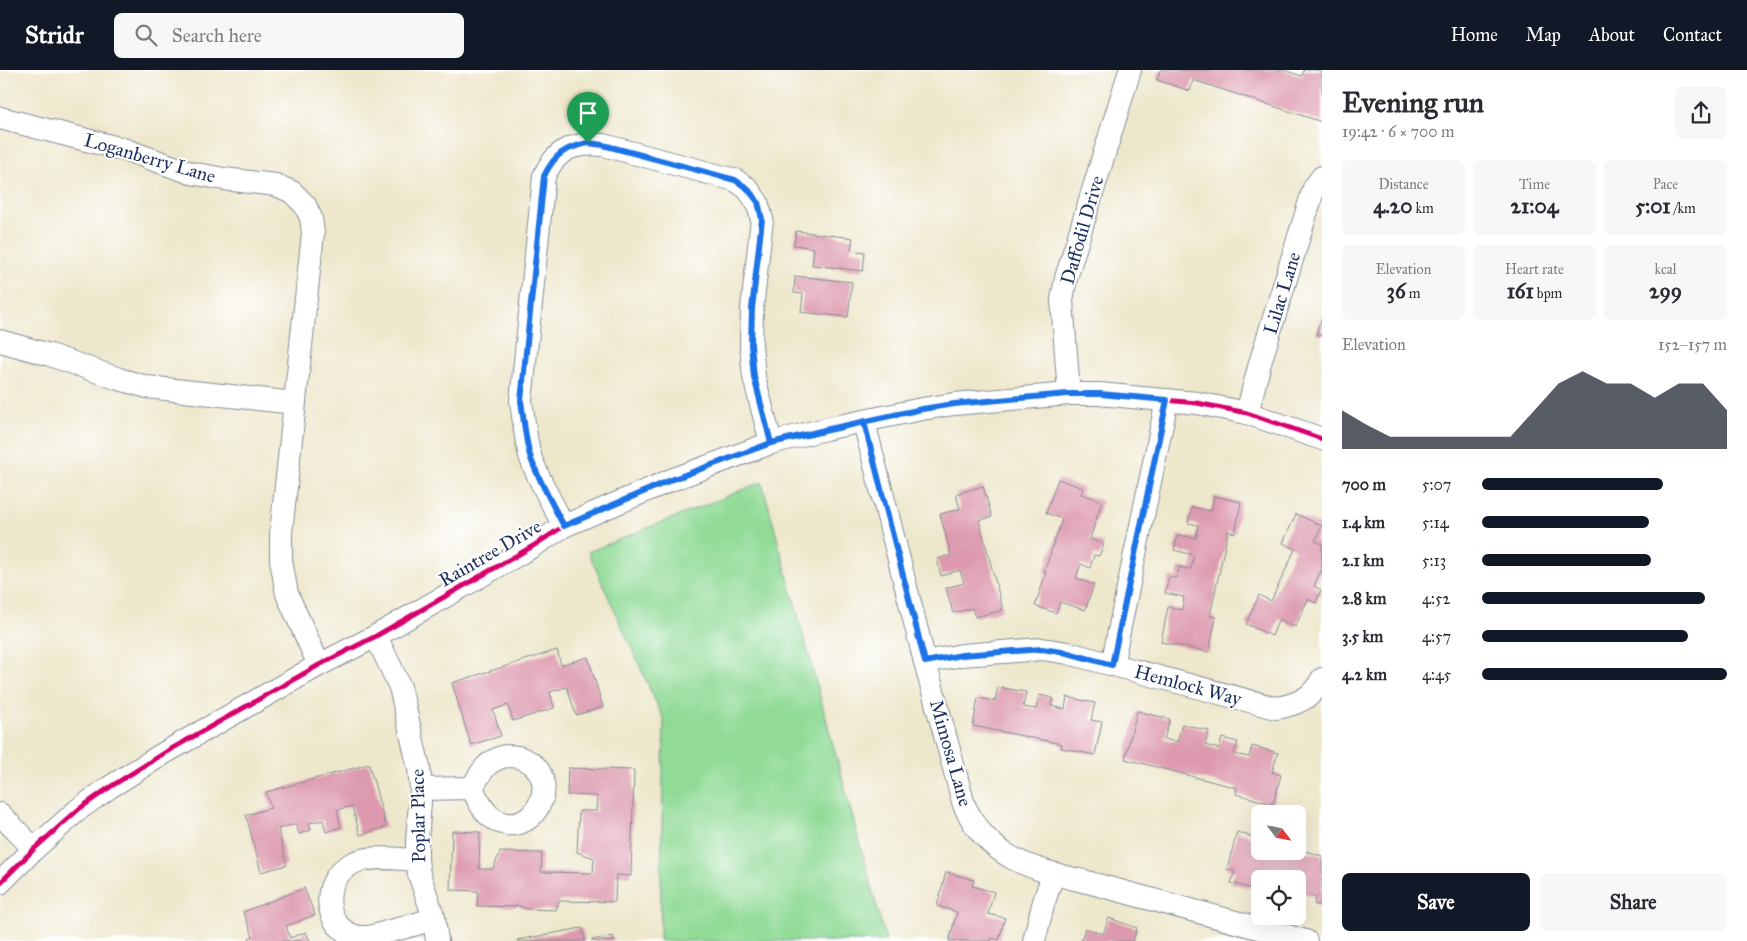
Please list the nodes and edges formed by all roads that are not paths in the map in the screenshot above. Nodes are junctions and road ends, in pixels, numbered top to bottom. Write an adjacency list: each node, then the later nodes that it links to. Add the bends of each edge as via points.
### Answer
1 (1130, 70): 5 (street, Daffodil Drive, via 1066,278 1062,300)
2 (0, 118): 7 (street, Loganberry Lane, via 126,150 191,172 276,185 292,192 305,205 314,233)
3 (1322, 177): 8 (street, Lilac Lane, via 1314,188)
4 (0, 341): 7 (street, via 148,387)
5 (1068, 394): 6 (street, Raintree Drive); 9 (street, Raintree Drive, via 954,404)
6 (1167, 400): 8 (street, Raintree Drive); 16 (street)
7 (295, 404): 15 (street, Loganberry Lane, via 281,560 288,594)
8 (1247, 413): 10 (street, Raintree Drive)
9 (864, 422): 11 (street, Raintree Drive); 14 (street, Mimosa Lane)
10 (1322, 439)
11 (771, 443): 12 (street, Raintree Drive, via 671,480); 12 (street, via 754,377 751,345 762,219 758,202 747,188 735,180 603,145 588,143 574,146 560,152 544,176 521,401 531,457 542,486)
12 (564, 526): 13 (street, Raintree Drive)
13 (376, 636): 15 (street, Raintree Drive); 19 (street, Poplar Place, via 400,686)
14 (925, 662): 16 (street, Hemlock Way, via 962,655 1042,649); 23 (street, Mimosa Lane, via 964,806 972,823 1005,854)
15 (319, 665): 21 (street, Raintree Drive, via 110,787 79,809)
16 (1112, 665): 17 (street, Hemlock Way, via 1276,708 1307,698)
17 (1322, 679)
18 (472, 788): 19 (street)
19 (421, 790): 22 (street, Poplar Place)
20 (0, 814): 21 (street)
21 (34, 849): 24 (street, Raintree Drive)
22 (417, 860): 25 (street, Poplar Place); 25 (street, via 364,859 340,871 329,892 333,918 343,929 367,937)
23 (1053, 874): 27 (street); 28 (street, Mimosa Lane)
24 (0, 883)
25 (434, 918): 26 (street, Poplar Place)
26 (437, 941)
27 (1034, 941)
28 (1306, 941)

